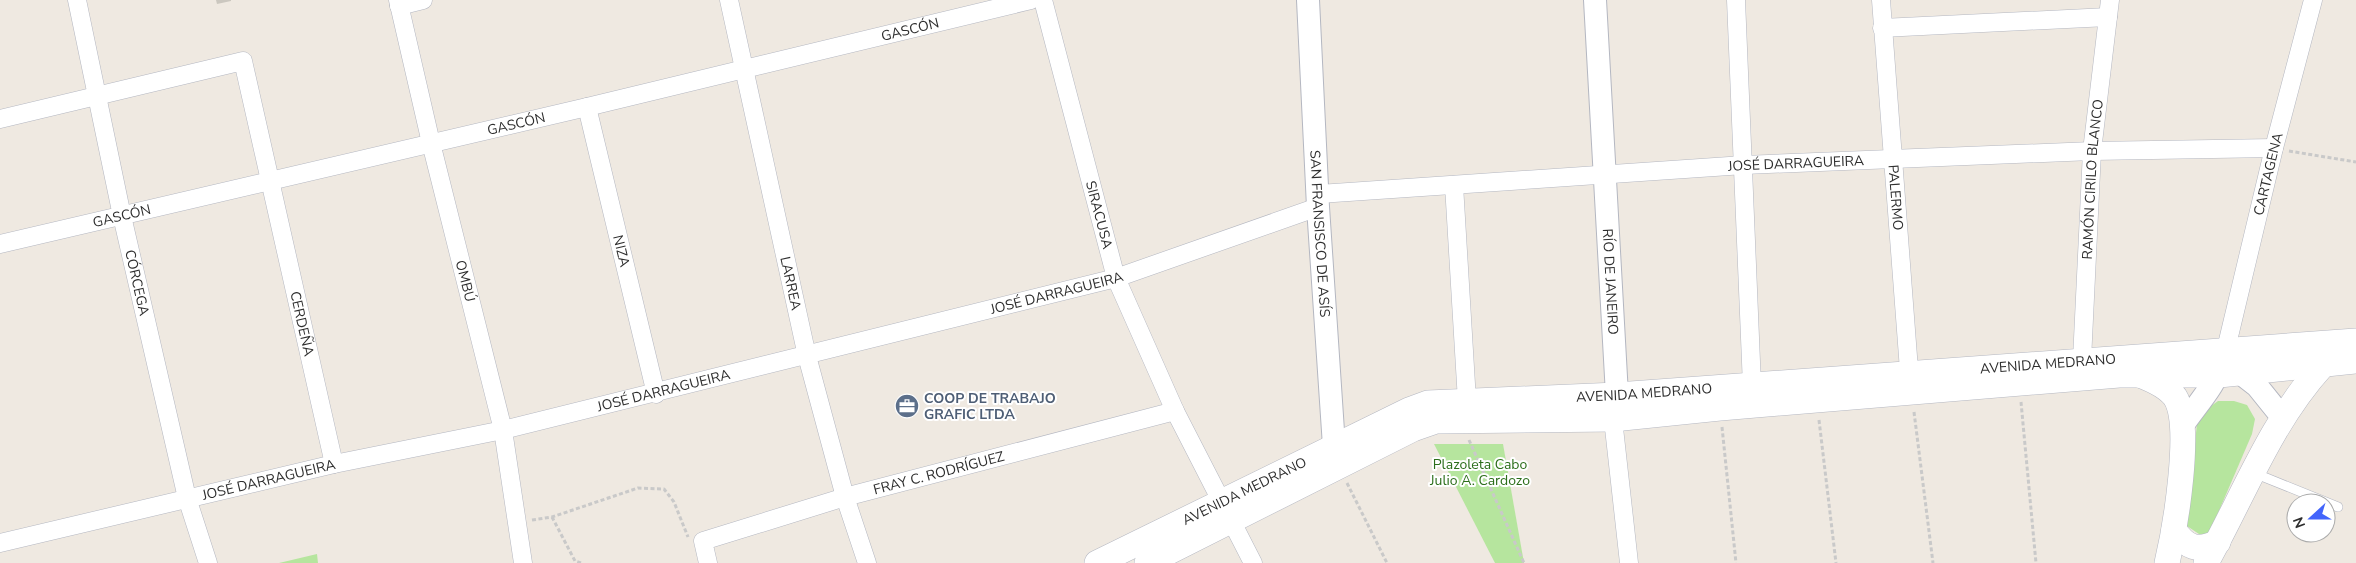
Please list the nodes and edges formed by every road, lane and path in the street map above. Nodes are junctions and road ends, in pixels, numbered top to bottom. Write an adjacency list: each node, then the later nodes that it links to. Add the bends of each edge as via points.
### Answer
1 (77, 0): 15 (street, CÓRCEGA)
2 (423, 0): 11 (street)
3 (729, 0): 14 (street, LARREA)
4 (1031, 0): 14 (street, GASCÓN)
5 (1043, 0): 30 (street, SIRACUSA)
6 (1308, 0): 27 (street, SAN FRANSISCO DE ASÍS)
7 (1594, 0): 24 (street, RÍO DE JANEIRO)
8 (1736, 0): 23 (street)
9 (1881, 0): 13 (street, PALERMO)
10 (2313, 0): 19 (street, CARTAGENA)
11 (398, 3): 18 (street, OMBÚ)
12 (2109, 8): 13 (street); 20 (street, RAMÓN CIRILO BLANCO)
13 (1882, 28): 21 (street, PALERMO)
14 (743, 68): 16 (street, GASCÓN); 33 (street, LARREA)
15 (98, 97): 17 (street); 25 (street, CERDEÑA, via 243,61); 28 (street, CÓRCEGA)
16 (587, 107): 18 (street, GASCÓN); 42 (street, NIZA)
17 (0, 119)
18 (431, 143): 25 (street, GASCÓN); 50 (street, OMBÚ)
19 (2274, 148): 20 (street, JOSÉ DARRAGUEIRA); 22 (path); 32 (street, CARTAGENA)
20 (2092, 151): 21 (street, JOSÉ DARRAGUEIRA); 34 (street, RAMÓN CIRILO BLANCO)
21 (1892, 159): 23 (street, JOSÉ DARRAGUEIRA); 39 (street, PALERMO)
22 (2356, 162)
23 (1744, 165): 24 (street, JOSÉ DARRAGUEIRA); 41 (street)
24 (1605, 175): 26 (street, JOSÉ DARRAGUEIRA); 44 (street, RÍO DE JANEIRO)
25 (271, 181): 28 (street, GASCÓN); 52 (street, CERDEÑA)
26 (1454, 185): 27 (street, JOSÉ DARRAGUEIRA); 47 (street)
27 (1319, 200): 30 (street, JOSÉ DARRAGUEIRA); 51 (street, SAN FRANSISCO DE ASÍS)
28 (122, 216): 29 (street, GASCÓN); 54 (street, CÓRCEGA)
29 (0, 244)
30 (1116, 278): 33 (street, JOSÉ DARRAGUEIRA); 46 (street, SIRACUSA)
31 (2356, 341): 32 (main road, AVENIDA MEDRANO)
32 (2226, 349): 34 (main road, AVENIDA MEDRANO); 38 (street)
33 (807, 356): 42 (street, JOSÉ DARRAGUEIRA); 55 (street, LARREA)
34 (2082, 360): 39 (main road, AVENIDA MEDRANO)
35 (2356, 361): 36 (main road, AVENIDA MEDRANO)
36 (2322, 366): 38 (main road, AVENIDA MEDRANO); 48 (main road)
37 (2137, 374): 38 (main road, AVENIDA MEDRANO); 40 (main road, AVENIDA MEDRANO); 49 (main road, via 2168,390 2176,399)
38 (2229, 374): 48 (street, via 2257,386); 49 (street)
39 (1910, 384): 40 (main road, AVENIDA MEDRANO); 41 (main road, AVENIDA MEDRANO); 43 (main road, AVENIDA MEDRANO); 77 (path)
40 (2020, 384): 78 (path)
41 (1752, 386): 44 (main road, AVENIDA MEDRANO)
42 (656, 394): 50 (street, JOSÉ DARRAGUEIRA)
43 (1817, 401): 45 (main road, AVENIDA MEDRANO); 76 (path)
44 (1615, 407): 45 (main road, AVENIDA MEDRANO); 47 (main road, AVENIDA MEDRANO); 74 (street, RÍO DE JANEIRO)
45 (1720, 408): 75 (path)
46 (1175, 411): 55 (street, FRAY C. RODRÍGUEZ); 57 (street, SIRACUSA)
47 (1464, 411): 51 (main road, AVENIDA MEDRANO); 73 (path)
48 (2282, 417): 53 (main road)
49 (2183, 424): 60 (main road)
50 (503, 430): 52 (street, JOSÉ DARRAGUEIRA); 59 (street, OMBÚ)
51 (1336, 456): 57 (main road, AVENIDA MEDRANO); 72 (path)
52 (334, 464): 54 (street, JOSÉ DARRAGUEIRA)
53 (2254, 472): 56 (lane); 63 (main road)
54 (187, 498): 62 (street, JOSÉ DARRAGUEIRA); 64 (street, CÓRCEGA)
55 (845, 498): 61 (street, FRAY C. RODRÍGUEZ); 68 (street, LARREA)
56 (2338, 507)
57 (1227, 511): 69 (main road, AVENIDA MEDRANO); 70 (main road, AVENIDA MEDRANO); 71 (street, SIRACUSA)
58 (552, 518): 59 (path); 61 (path, via 638,488 664,489 674,502 688,537); 66 (path, via 575,561)
59 (517, 522): 65 (street, OMBÚ)
60 (2174, 530): 63 (main road, via 2190,546); 79 (main road)
61 (703, 541): 67 (street)
62 (0, 542)
63 (2212, 552)
64 (208, 563)
65 (523, 563)
66 (581, 563)
67 (708, 563)
68 (867, 563)
69 (1097, 563)
70 (1147, 563)
71 (1253, 563)
72 (1387, 563)
73 (1524, 563)
74 (1629, 563)
75 (1736, 563)
76 (1836, 563)
77 (1933, 563)
78 (2036, 563)
79 (2167, 563)

